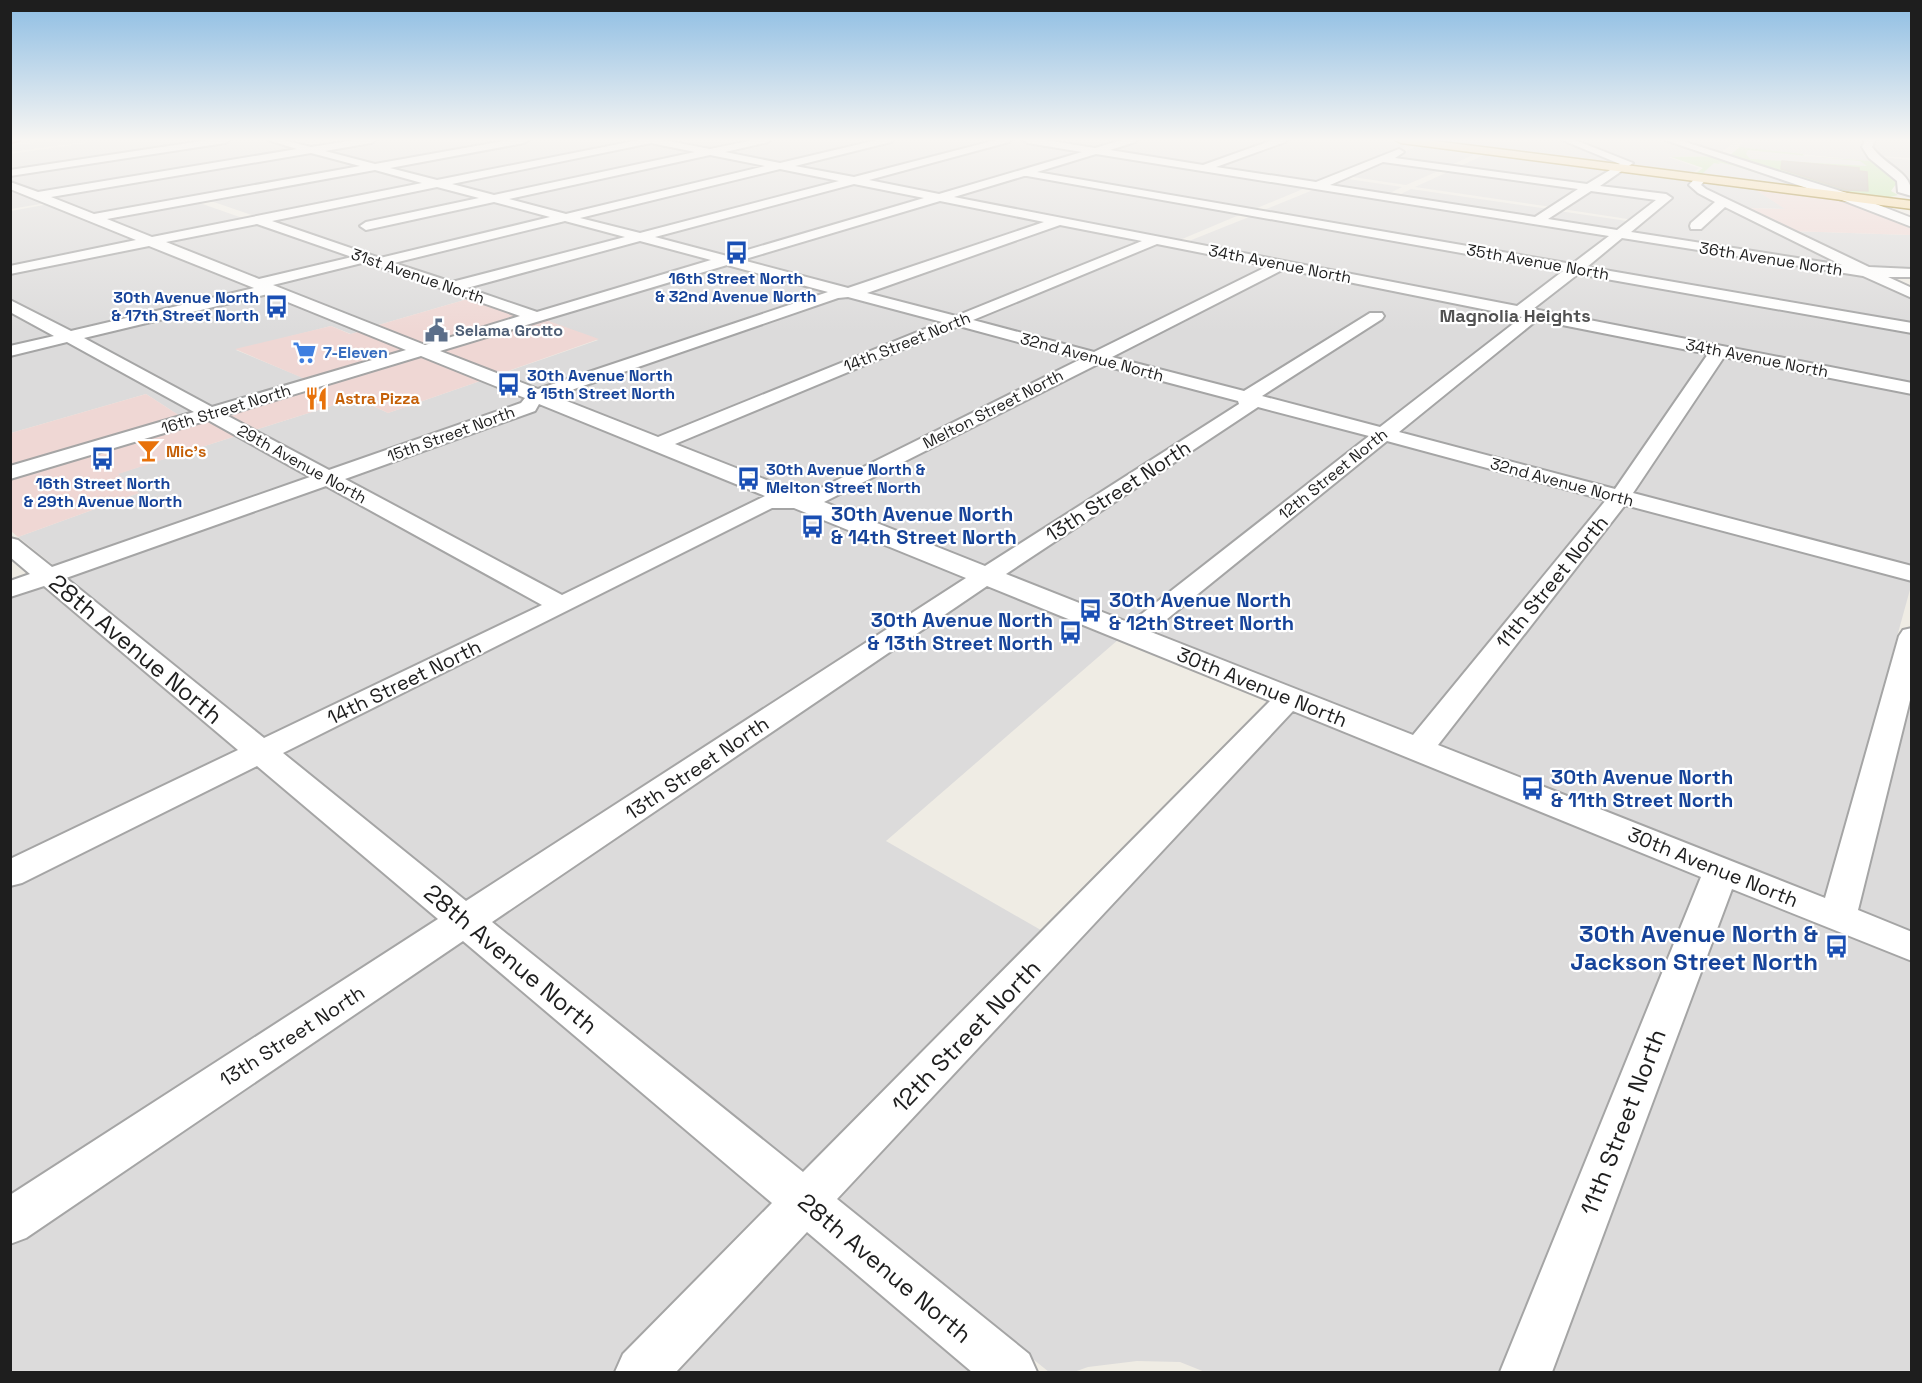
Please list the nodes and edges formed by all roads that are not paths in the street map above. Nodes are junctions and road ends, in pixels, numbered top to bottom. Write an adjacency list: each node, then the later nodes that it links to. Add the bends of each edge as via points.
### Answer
1 (52, 205): 25 (street, 30th Avenue North)
2 (167, 205): 25 (street)
3 (213, 205): 29 (street, 31st Avenue North)
4 (333, 205): 29 (street)
5 (464, 205): 34 (street)
6 (518, 205): 26 (street, 32nd Avenue North)
7 (622, 205): 26 (street)
8 (768, 205): 38 (street)
9 (914, 205): 43 (street, 16th Street North)
10 (977, 205): 30 (street, 34th Avenue North)
11 (1205, 205): 23 (street, 35th Avenue North)
12 (1271, 205): 23 (street)
13 (1427, 205): 31 (street, 36th Avenue North)
14 (1563, 205): 21 (street)
15 (1658, 205): 32 (street, 12th Street North)
16 (1720, 205): 35 (street)
17 (1731, 205): 47 (street)
18 (1866, 205): 22 (street)
19 (1898, 205): 22 (street)
20 (1533, 206): 21 (street)
21 (1556, 209): 24 (street); 31 (street)
22 (1880, 210): 33 (street)
23 (1252, 213): 28 (street); 45 (street, 35th Avenue North)
24 (1579, 213)
25 (94, 218): 40 (street, 30th Avenue North)
26 (567, 218): 38 (street, 32nd Avenue North); 42 (street)
27 (1615, 218): 32 (street)
28 (1234, 220)
29 (259, 221): 40 (street); 42 (street, 31st Avenue North)
30 (1059, 221): 39 (street, 34th Avenue North); 51 (street, 15th Street North)
31 (1535, 222): 36 (street, 36th Avenue North)
32 (1638, 222): 36 (street, 12th Street North)
33 (1911, 224)
34 (366, 226)
35 (1696, 226)
36 (1620, 235): 45 (street, 12th Street North); 47 (street, 36th Avenue North)
37 (1196, 236): 41 (street)
38 (644, 238): 43 (street, 32nd Avenue North); 50 (street)
39 (1156, 240): 41 (street, 34th Avenue North); 57 (street, 14th Street North)
40 (152, 242): 46 (street); 49 (street, 30th Avenue North)
41 (1176, 244): 44 (street, 34th Avenue North)
42 (374, 260): 49 (street); 50 (street, 31st Avenue North)
43 (728, 260): 51 (street, 32nd Avenue North); 56 (street, 16th Street North)
44 (1282, 265): 54 (street, 34th Avenue North); 63 (street, Melton Street North)
45 (1573, 269): 54 (street, 12th Street North); 58 (street, 35th Avenue North)
46 (10, 270)
47 (1869, 272): 48 (street, 36th Avenue North); 52 (street)
48 (1911, 273)
49 (263, 286): 59 (street); 61 (street, 30th Avenue North)
50 (452, 287): 56 (street, 31st Avenue North)
51 (849, 292): 57 (street, 32nd Avenue North); 65 (street, 15th Street North)
52 (1911, 294)
53 (10, 305): 59 (street, 29th Avenue North)
54 (1528, 313): 62 (street, 34th Avenue North); 68 (street, 12th Street North)
55 (1376, 316): 66 (street, 13th Street North)
56 (537, 317): 61 (street, 16th Street North)
57 (958, 321): 63 (street, 32nd Avenue North); 69 (street, 14th Street North)
58 (1911, 327)
59 (68, 337): 60 (street); 67 (street, 29th Avenue North)
60 (10, 351)
61 (423, 351): 65 (street, 30th Avenue North); 67 (street, 16th Street North)
62 (1719, 351): 64 (street, 34th Avenue North); 72 (street, 11th Street North)
63 (1095, 357): 66 (street, 32nd Avenue North); 73 (street, Melton Street North, via 819,497)
64 (1911, 389)
65 (536, 396): 69 (street, 30th Avenue North); 71 (street, 15th Street North, via 528,407)
66 (1246, 398): 68 (street, 32nd Avenue North); 76 (street, 13th Street North, via 1249,406)
67 (210, 414): 70 (street, 16th Street North); 71 (street, 29th Avenue North)
68 (1382, 434): 72 (street, 32nd Avenue North); 80 (street, 12th Street North)
69 (657, 444): 73 (street, 30th Avenue North)
70 (10, 473)
71 (329, 478): 77 (street, 15th Street North); 79 (street, 29th Avenue North)
72 (1620, 497): 75 (street, 32nd Avenue North); 83 (street, 11th Street North)
73 (798, 501): 76 (street, 30th Avenue North); 79 (street, 14th Street North, via 768,502)
74 (10, 545): 77 (street, 28th Avenue North)
75 (1911, 574)
76 (986, 576): 80 (street, 30th Avenue North); 88 (street, 13th Street North)
77 (49, 577): 78 (street, 15th Street North); 84 (street, 28th Avenue North)
78 (10, 590)
79 (562, 605): 84 (street, 14th Street North)
80 (1132, 634): 82 (street, 30th Avenue North)
81 (1911, 636): 87 (street)
82 (1290, 698): 83 (street, 30th Avenue North); 90 (street, 12th Street North)
83 (1418, 749): 85 (street, 30th Avenue North)
84 (260, 752): 86 (street, 14th Street North); 88 (street, 28th Avenue North)
85 (1721, 871): 87 (street, 30th Avenue North); 94 (street, 11th Street North)
86 (10, 874)
87 (1838, 918): 89 (street, 30th Avenue North)
88 (466, 921): 90 (street, 28th Avenue North); 91 (street, 13th Street North)
89 (1911, 947)
90 (806, 1203): 92 (street, 12th Street North); 93 (street, 28th Avenue North)
91 (10, 1222)
92 (641, 1372)
93 (1011, 1372)
94 (1526, 1372)

